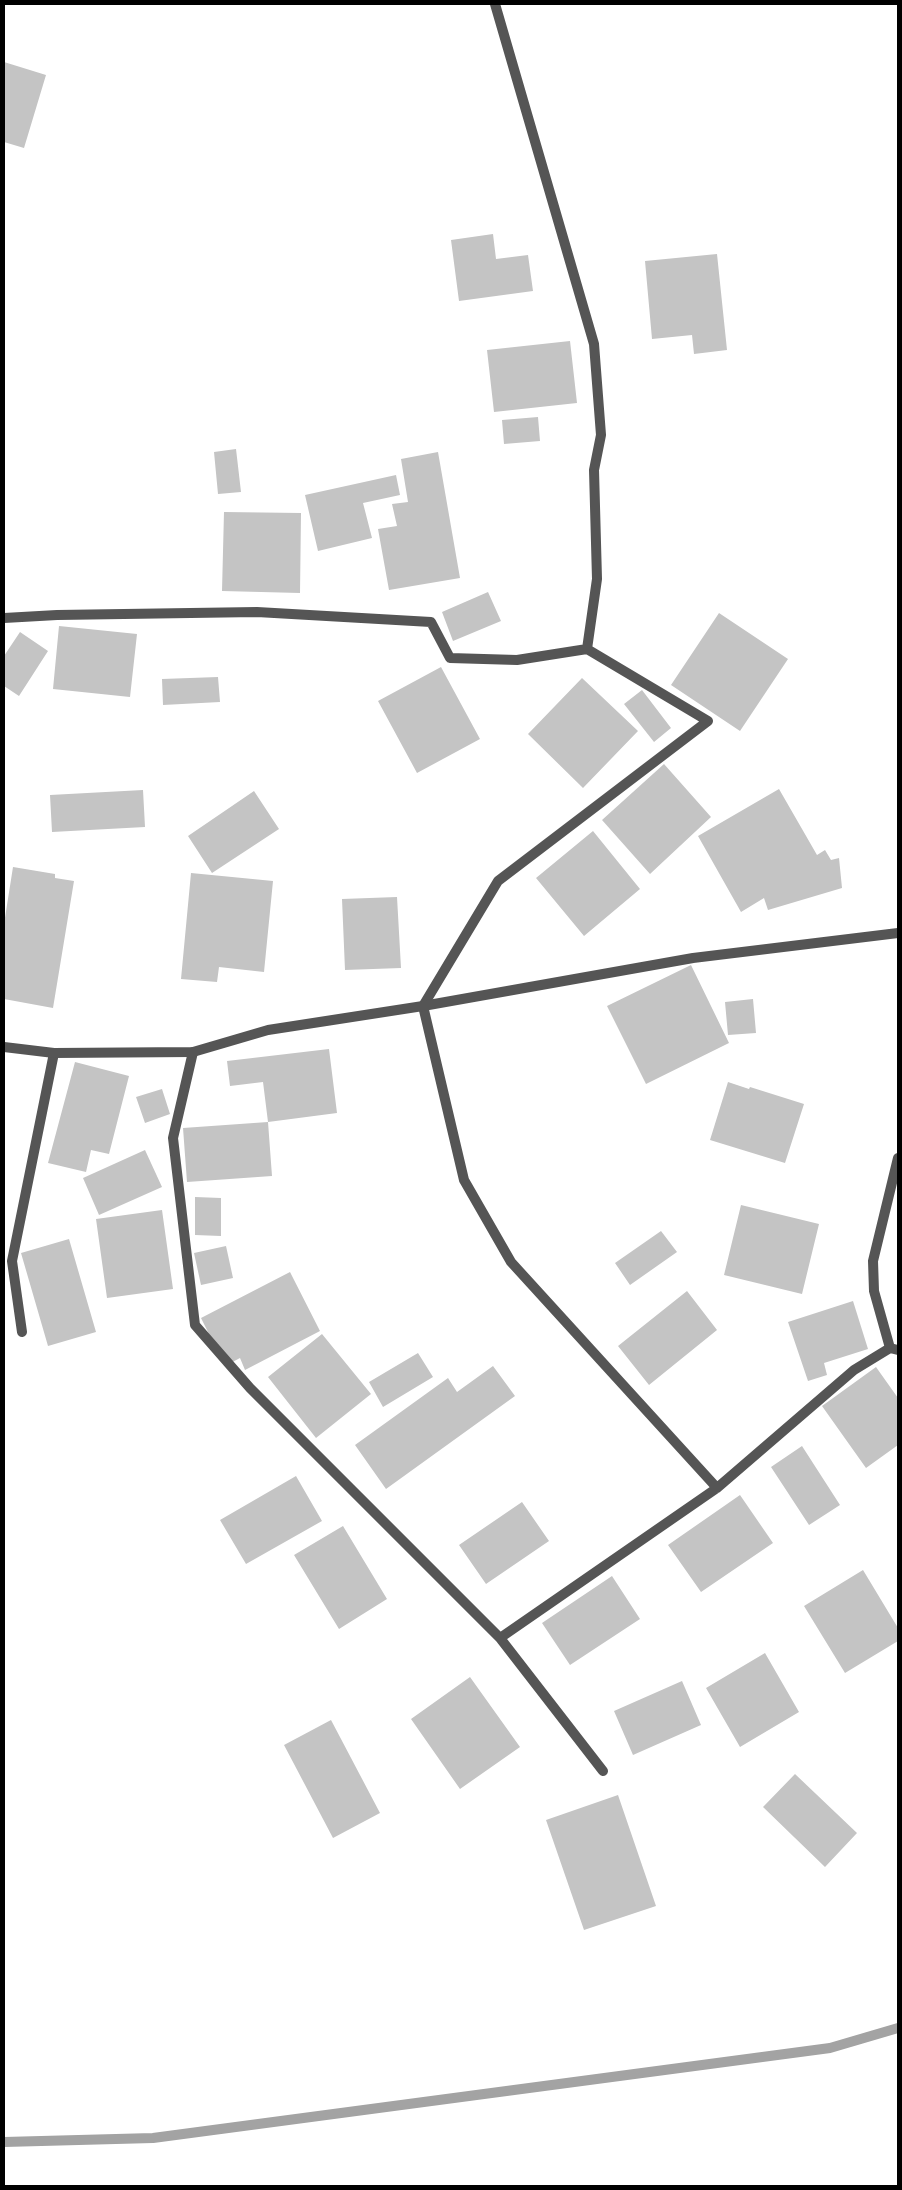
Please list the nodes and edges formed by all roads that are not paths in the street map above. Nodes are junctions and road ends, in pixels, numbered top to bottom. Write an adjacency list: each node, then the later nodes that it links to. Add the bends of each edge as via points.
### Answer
1 (494, 4): 3 (street, via 594,344 601,435 594,470 597,579)
2 (4, 618): 3 (street, via 266,612 431,622 450,658 517,660)
3 (586, 649): 5 (street, via 708,721 498,881)
4 (898, 933): 5 (street, via 693,958)
5 (423, 1006): 7 (street, via 268,1030); 12 (street, via 464,1180 511,1262)
6 (4, 1047): 8 (street)
7 (194, 1052): 8 (street); 13 (street, via 174,1138 194,1325 250,1388)
8 (54, 1053): 10 (street, via 12,1260)
9 (898, 1158): 11 (street, via 873,1261 874,1292)
10 (22, 1332)
11 (894, 1349): 12 (street, via 854,1370)
12 (718, 1488): 13 (street)
13 (500, 1638): 14 (street)
14 (603, 1771)

